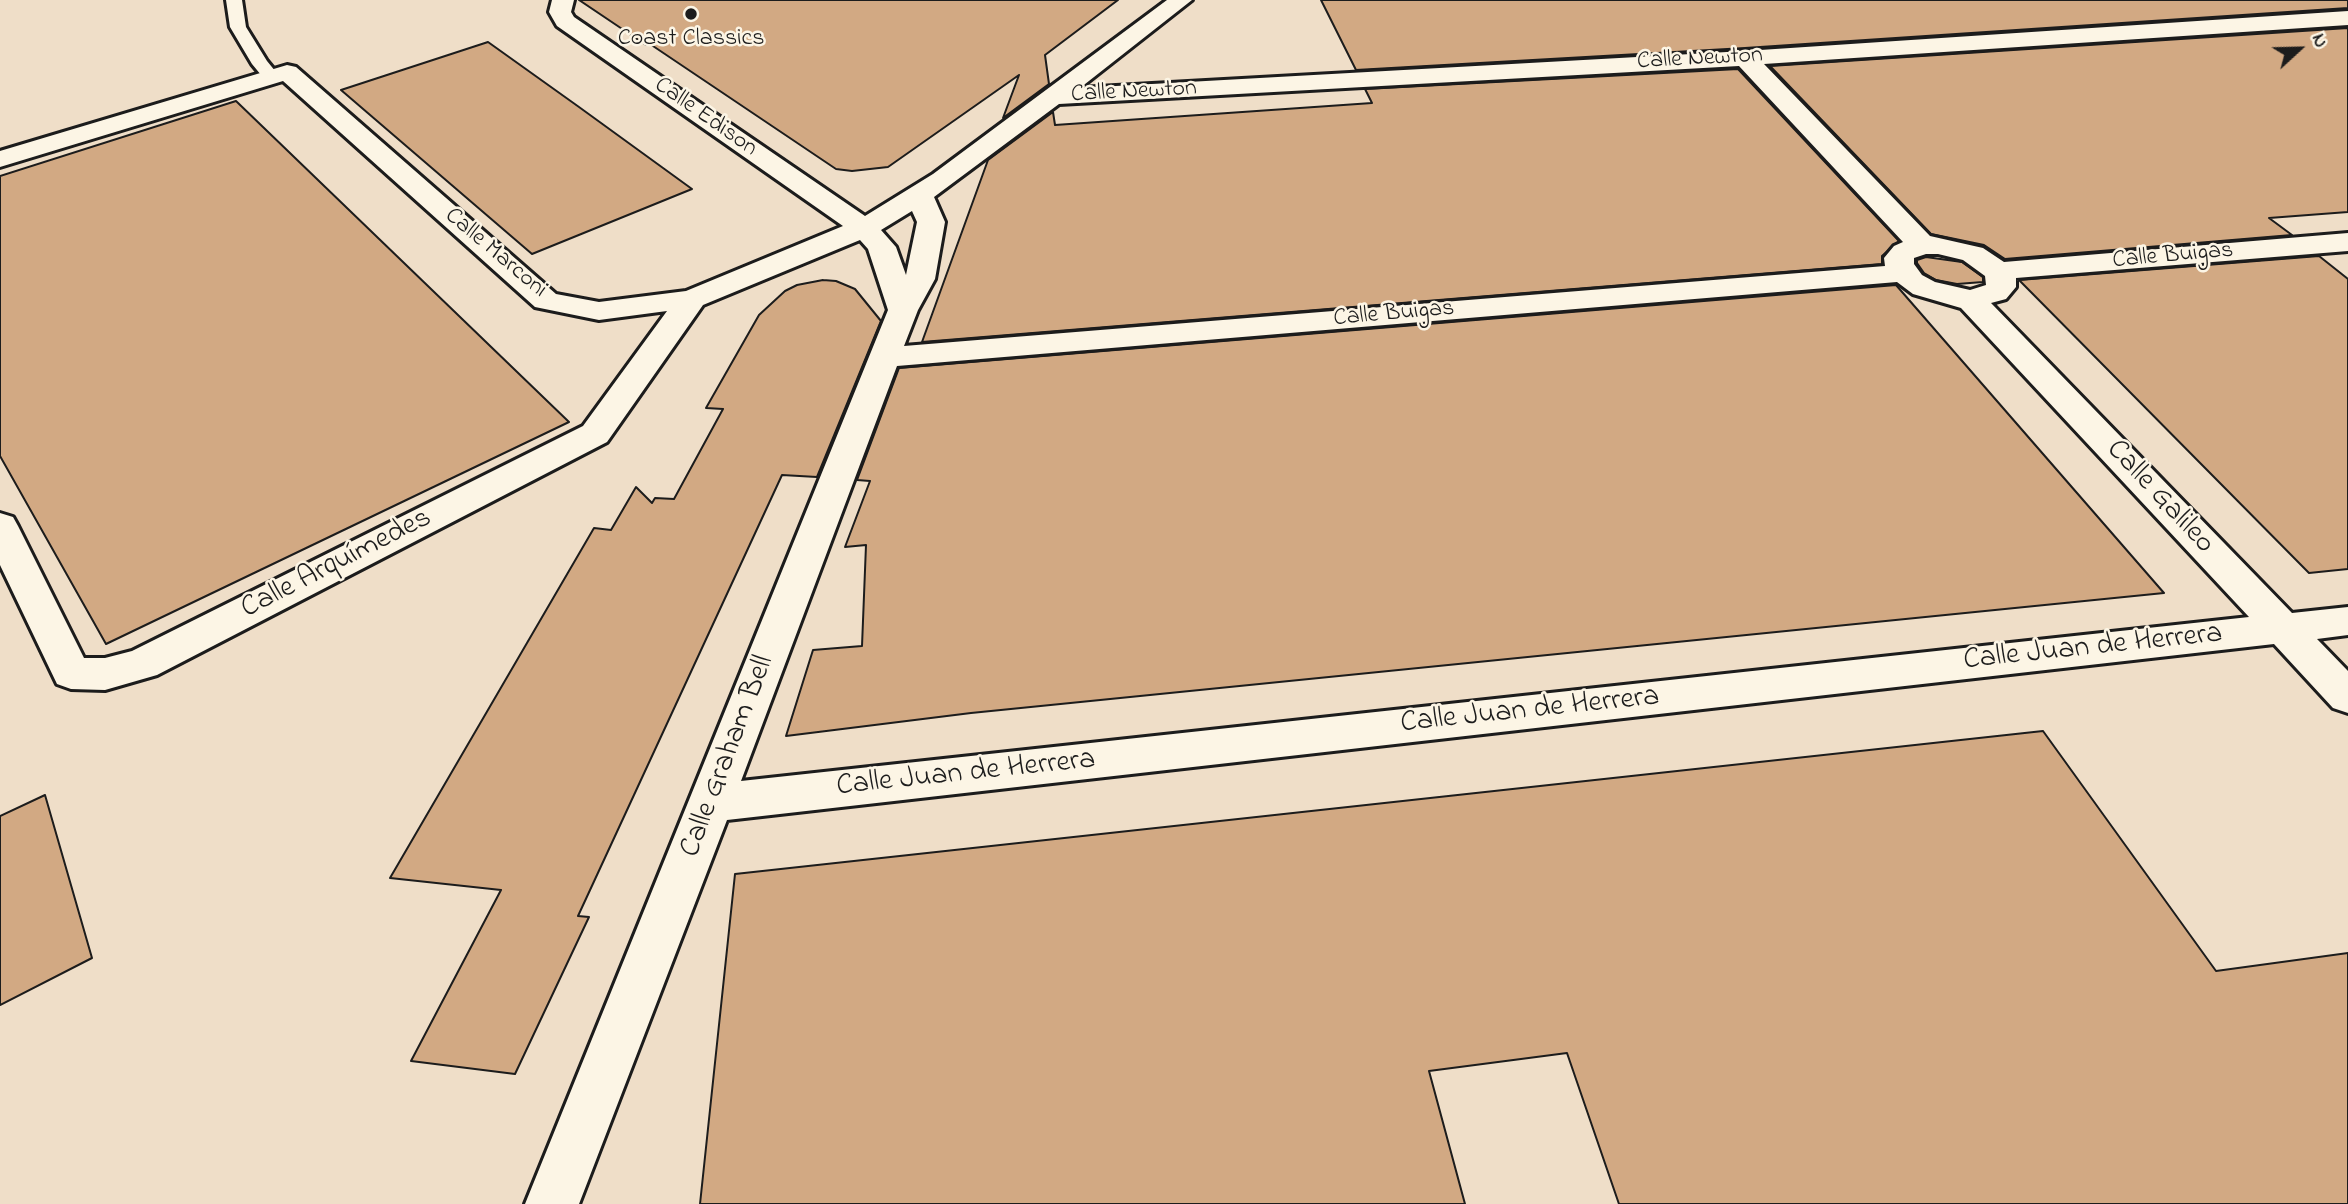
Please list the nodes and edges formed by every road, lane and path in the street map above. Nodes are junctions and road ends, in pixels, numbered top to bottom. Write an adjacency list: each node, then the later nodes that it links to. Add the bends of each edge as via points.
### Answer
1 (234, 0): 6 (lane, via 238,27 260,64)
2 (563, 0): 10 (street, Calle Edison, via 560,12 565,21)
3 (1181, 0): 7 (street)
4 (2348, 18): 5 (street, Calle Newton)
5 (1745, 58): 7 (street, Calle Newton); 12 (street)
6 (279, 74): 8 (street); 15 (street, Calle Marconi, via 546,301 599,311)
7 (1053, 97): 9 (street)
8 (0, 159)
9 (919, 195): 10 (street); 17 (street, Calle Graham Bell, via 931,222 920,279)
10 (864, 228): 15 (street, Calle Marconi); 17 (street, via 882,247)
11 (2348, 242): 13 (street, Calle Buigas)
12 (1922, 245): 13 (street, via 1965,251); 14 (street, via 1899,258)
13 (1998, 271): 16 (street, via 2002,280 1995,293)
14 (1903, 273): 16 (street, via 1924,288); 18 (street, Calle Buigas)
15 (692, 299): 19 (street, Calle Arquímedes, via 595,434 143,664 105,674 71,673)
16 (1970, 299): 21 (street, Calle Galileo)
17 (903, 310): 18 (street, Calle Graham Bell)
18 (884, 357): 23 (street, Calle Graham Bell)
19 (0, 526)
20 (2348, 621): 21 (street, Calle Juan de Herrera)
21 (2282, 628): 22 (street, Calle Galileo); 23 (street, Calle Juan de Herrera)
22 (2348, 697)
23 (712, 803): 24 (street, Calle Graham Bell)
24 (552, 1204)

